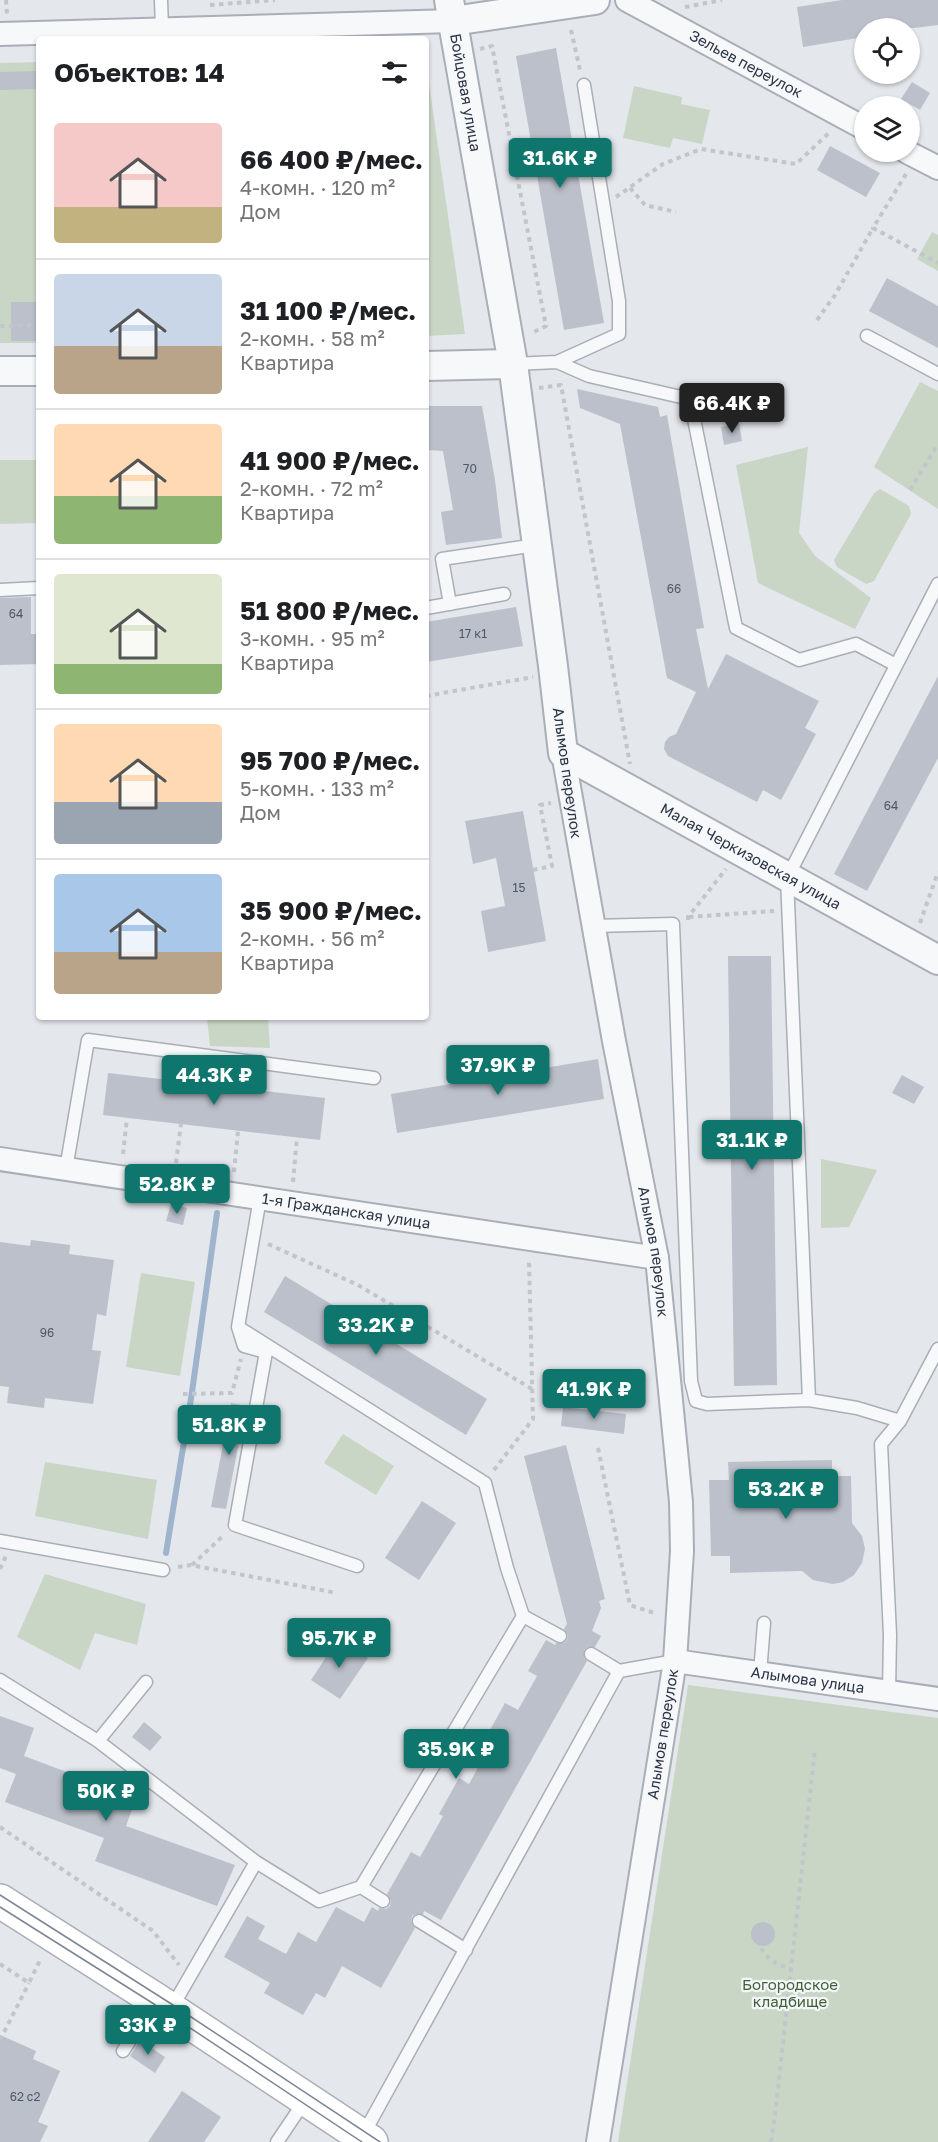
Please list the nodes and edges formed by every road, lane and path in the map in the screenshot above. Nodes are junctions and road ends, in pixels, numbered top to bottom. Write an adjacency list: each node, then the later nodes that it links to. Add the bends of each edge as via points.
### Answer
1 (6, 0): 8 (path)
2 (161, 0): 9 (lane)
3 (275, 0): 6 (path)
4 (595, 0): 7 (street)
5 (627, 0): 13 (street, Зельев переулок)
6 (207, 5)
7 (451, 11): 9 (street); 29 (street, Бойцовая улица)
8 (3, 25): 9 (street)
9 (162, 29)
10 (571, 30): 12 (path)
11 (479, 49): 26 (path, via 492,46 546,326)
12 (584, 85): 19 (lane)
13 (854, 123)
14 (835, 127): 18 (path, via 796,164 701,149 663,164)
15 (906, 162): 21 (path)
16 (918, 162): 17 (street)
17 (938, 168)
18 (630, 188): 19 (path); 20 (path, via 645,205)
19 (604, 206): 28 (lane, via 619,301 619,334)
20 (676, 212)
21 (873, 228): 22 (path); 23 (path)
22 (938, 263)
23 (817, 320)
24 (36, 325): 25 (path)
25 (0, 326)
26 (529, 334)
27 (867, 336): 33 (lane)
28 (556, 362): 29 (lane); 44 (lane, via 589,376 690,399 736,628 799,660 856,644)
29 (513, 364): 30 (street); 37 (street, Алымов переулок)
30 (429, 366)
31 (0, 371): 32 (street)
32 (36, 371)
33 (938, 374)
34 (538, 388): 48 (path, via 561,385)
35 (938, 444): 36 (path)
36 (910, 490)
37 (536, 545): 42 (lane, via 442,559); 47 (street, Алымов переулок)
38 (938, 584): 44 (lane)
39 (36, 588): 40 (lane)
40 (0, 590)
41 (504, 594): 42 (lane)
42 (450, 604): 43 (lane)
43 (429, 608)
44 (896, 664): 53 (lane)
45 (536, 676): 46 (path)
46 (429, 695)
47 (563, 753): 50 (street, Малая Черкизовская улица); 56 (street, Алымов переулок)
48 (632, 775)
49 (552, 802): 51 (path, via 540,805 552,866)
50 (740, 852): 53 (street, Малая Черкизовская улица); 55 (path)
51 (534, 870)
52 (938, 872): 58 (path, via 917,932)
53 (787, 878): 54 (lane); 58 (street, Малая Черкизовская улица)
54 (788, 910): 55 (path); 80 (lane)
55 (688, 917): 57 (path)
56 (593, 926): 74 (street, Алымов переулок); 80 (lane, via 673,924 691,1381 696,1401 707,1404)
57 (689, 928)
58 (908, 944): 59 (street, Малая Черкизовская улица)
59 (938, 960)
60 (374, 1078): 68 (lane, via 88,1040)
61 (127, 1118): 65 (path)
62 (181, 1124): 67 (path)
63 (238, 1131): 69 (path)
64 (297, 1137): 70 (path)
65 (123, 1154)
66 (0, 1159): 68 (street, 1-я Гражданская улица)
67 (176, 1163)
68 (66, 1169): 71 (street, 1-я Гражданская улица)
69 (234, 1172)
70 (292, 1182)
71 (260, 1198): 72 (lane); 73 (street, 1-я Гражданская улица)
72 (253, 1238): 75 (lane); 78 (path, via 358,1285)
73 (528, 1238): 74 (street, 1-я Гражданская улица); 78 (path)
74 (657, 1258): 91 (street, Алымов переулок, via 681,1503)
75 (238, 1327): 76 (lane); 83 (lane)
76 (244, 1347): 79 (path, via 232,1393); 84 (lane, via 266,1352)
77 (938, 1349): 81 (lane)
78 (532, 1389): 83 (path, via 533,1419)
79 (183, 1394)
80 (809, 1400): 81 (lane)
81 (900, 1421): 100 (lane, via 881,1444)
82 (598, 1448): 91 (path, via 630,1605)
83 (485, 1483): 90 (lane)
84 (235, 1525): 86 (path); 87 (lane)
85 (0, 1541): 88 (lane)
86 (191, 1565): 88 (path); 89 (path)
87 (357, 1566)
88 (163, 1570)
89 (337, 1593)
90 (523, 1616): 93 (lane); 106 (lane)
91 (678, 1621): 95 (street, Алымов переулок)
92 (764, 1623): 97 (lane)
93 (560, 1636)
94 (591, 1654): 96 (lane)
95 (675, 1661): 96 (lane); 97 (street, Алымова улица); 123 (street, Алымов переулок)
96 (619, 1671): 111 (lane)
97 (760, 1673): 100 (street, Алымова улица)
98 (0, 1680): 102 (lane)
99 (146, 1682): 102 (lane)
100 (889, 1692): 101 (street, Алымова улица)
101 (938, 1699)
102 (98, 1741): 105 (lane)
103 (814, 1749): 114 (path)
104 (0, 1827): 115 (path, via 153,1931)
105 (256, 1862): 106 (lane, via 319,1901); 115 (lane)
106 (361, 1887): 108 (lane)
107 (0, 1901): 117 (main road)
108 (384, 1901)
109 (419, 1921): 111 (lane)
110 (761, 1948): 114 (path, via 774,1963)
111 (466, 1950): 121 (lane)
112 (41, 1958): 116 (path)
113 (0, 1964): 116 (path)
114 (791, 1969): 124 (path)
115 (191, 1976): 117 (lane)
116 (29, 1983): 118 (path)
117 (163, 2005): 119 (lane); 120 (main road)
118 (0, 2040)
119 (123, 2051)
120 (306, 2098): 121 (main road); 122 (lane)
121 (367, 2139)
122 (277, 2142)
123 (598, 2142)
124 (771, 2142)

